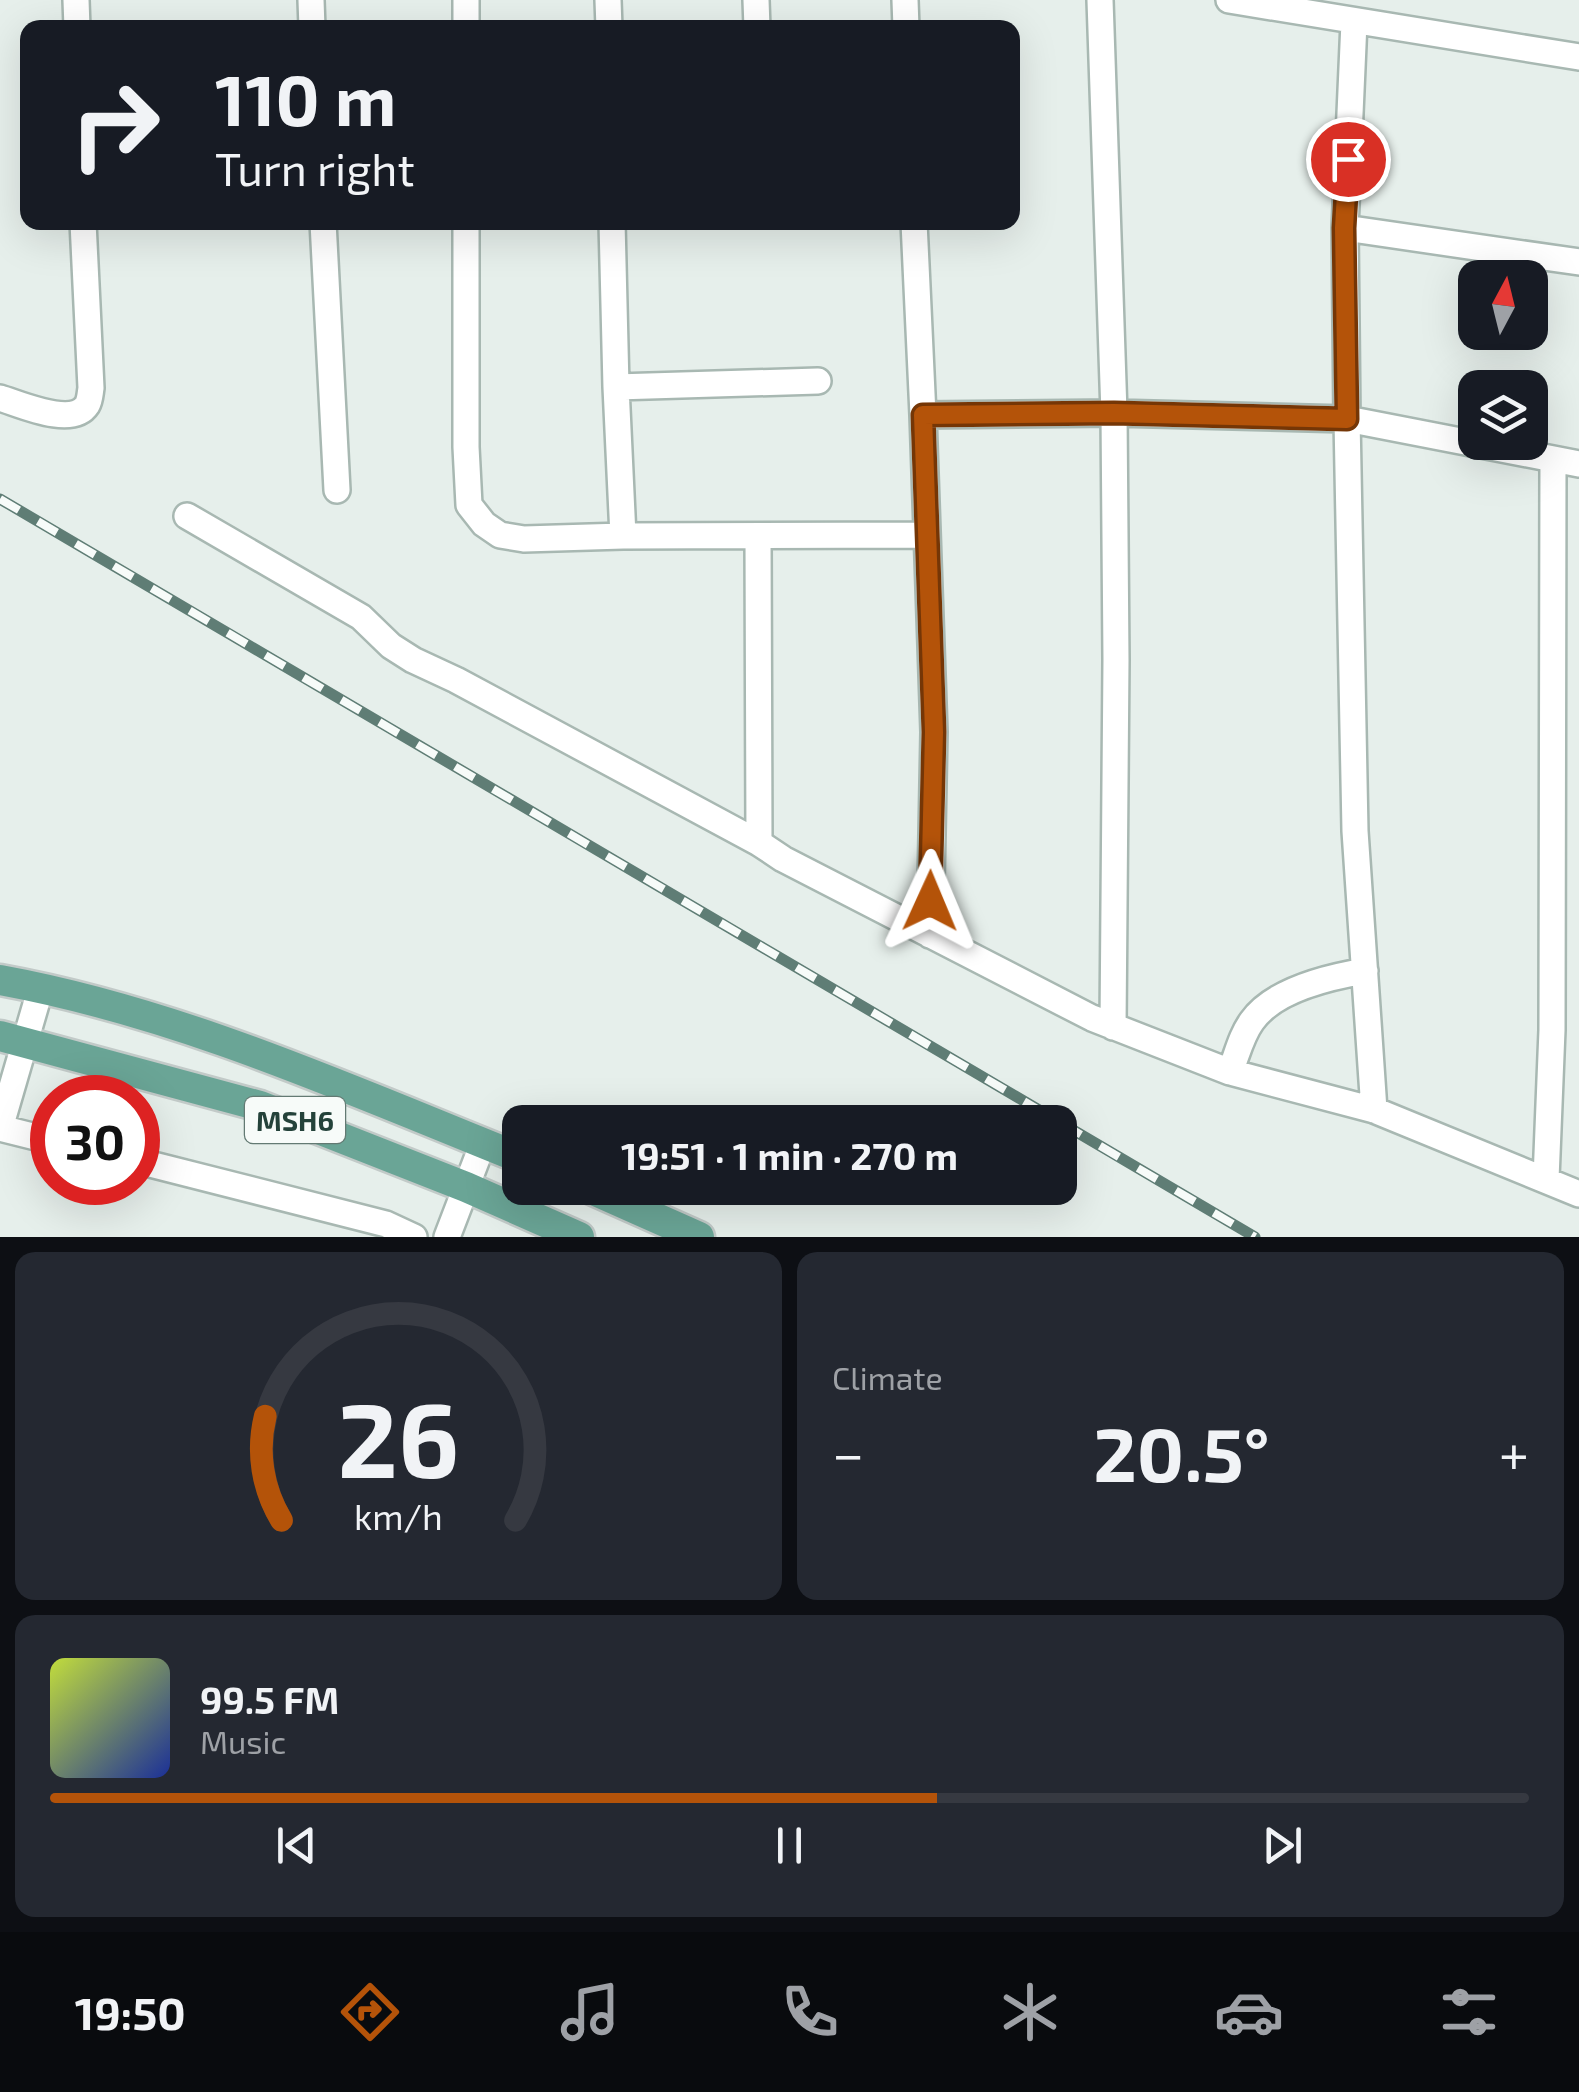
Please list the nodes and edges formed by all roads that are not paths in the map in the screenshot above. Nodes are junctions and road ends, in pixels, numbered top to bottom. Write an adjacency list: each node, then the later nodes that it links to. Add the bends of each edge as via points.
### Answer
1 (1100, 0): 15 (street)
2 (1229, 0): 3 (street)
3 (1354, 22): 4 (street); 5 (street)
4 (1579, 57)
5 (1344, 228): 11 (street); 17 (street)
6 (83, 230): 14 (street, via 87,404 76,414 54,414)
7 (322, 230): 19 (street)
8 (466, 230): 21 (street, via 469,505 500,535)
9 (612, 230): 13 (street)
10 (914, 230): 16 (street)
11 (1579, 262)
12 (818, 381): 13 (street)
13 (616, 387): 21 (street)
14 (0, 398)
15 (1114, 413): 16 (street); 17 (street); 29 (street)
16 (923, 415): 23 (street)
17 (1347, 419): 18 (street); 26 (street, via 1355,831)
18 (1566, 462): 37 (street)
19 (337, 490)
20 (187, 516): 24 (street, via 361,617 413,660)
21 (624, 536): 22 (street)
22 (758, 536): 23 (street); 24 (street)
23 (926, 536): 25 (street, via 934,732)
24 (759, 843): 25 (street)
25 (930, 935): 29 (street)
26 (1365, 971): 31 (street, via 1312,982 1266,1007 1245,1032); 32 (street)
27 (0, 980): 28 (main road, MSH6)
28 (40, 988): 30 (street); 34 (main road, MSH6, via 270,1057)
29 (1113, 1027): 31 (street)
30 (12, 1039): 33 (street, via 0,1128); 38 (main road, MSH6, via 260,1106)
31 (1230, 1072): 32 (street)
32 (1374, 1110): 37 (street)
33 (30, 1136)
34 (482, 1143): 35 (main road, MSH6); 38 (street)
35 (502, 1151)
36 (160, 1167): 41 (street, via 386,1224)
37 (1546, 1179): 39 (street)
38 (466, 1188): 42 (street); 43 (main road, MSH6)
39 (1579, 1194)
40 (628, 1205): 44 (main road)
41 (414, 1237)
42 (447, 1237)
43 (579, 1237)
44 (700, 1237)

